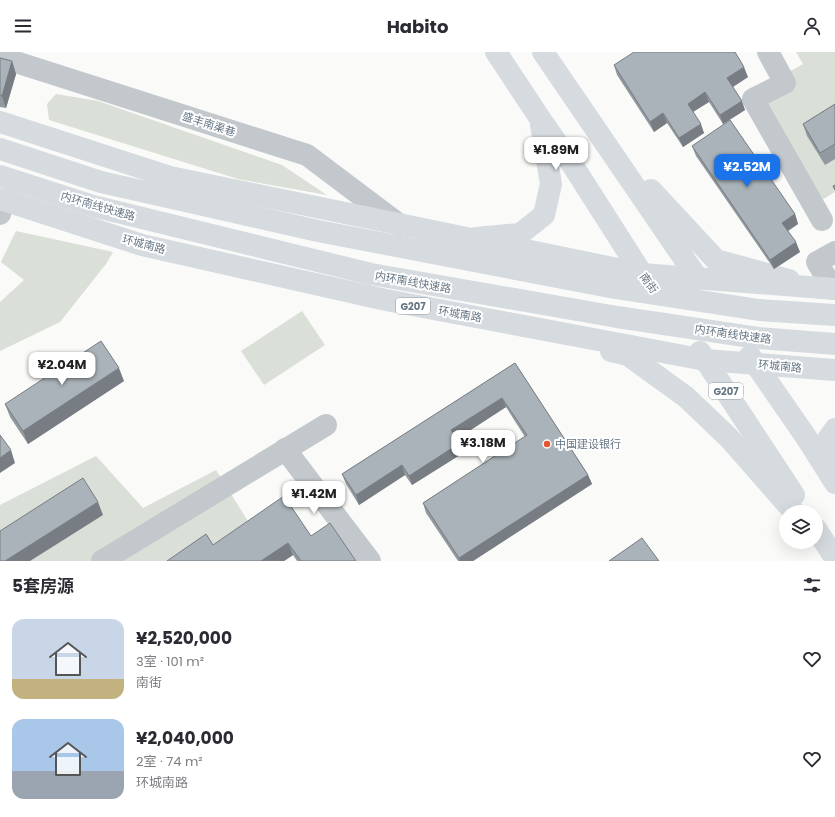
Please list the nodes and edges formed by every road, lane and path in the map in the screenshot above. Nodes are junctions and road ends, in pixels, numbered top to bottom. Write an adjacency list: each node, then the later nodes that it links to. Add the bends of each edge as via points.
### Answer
1 (496, 52): 5 (main road, 南街)
2 (768, 52): 11 (street, via 785,83 753,99)
3 (546, 53): 7 (main road)
4 (0, 57): 12 (street, 盛丰南渠巷, via 307,155)
5 (540, 120): 13 (main road, via 551,184 544,215 520,234); 15 (main road, 南街, via 570,161)
6 (0, 122): 12 (main road, via 170,177)
7 (603, 140): 16 (main road); 17 (main road, via 716,260)
8 (0, 149): 18 (main road, via 102,182 318,231 615,288 758,310)
9 (0, 176): 20 (main road, 内环南线快速路 / G207, via 94,206 371,274 617,317 758,338)
10 (1, 204): 19 (main road, 环城南路 / G207, via 142,245 386,300)
11 (822, 220)
12 (400, 224): 13 (main road)
13 (469, 238): 15 (main road)
14 (835, 252): 17 (street, via 817,262)
15 (642, 274): 16 (main road); 21 (main road, 南街 / G207)
16 (698, 279): 17 (main road); 22 (main road)
17 (829, 289)
18 (835, 315)
19 (507, 323): 21 (main road, 环城南路 / G207); 28 (main road, via 628,355 686,397 729,438)
20 (835, 344)
21 (705, 360): 22 (main road, 环城南路 / G207); 29 (main road, 南街 / G207)
22 (756, 364): 23 (main road, 环城南路 / G207); 27 (main road)
23 (835, 370)
24 (326, 425): 26 (street)
25 (835, 429): 27 (main road, via 828,439)
26 (285, 449): 33 (street); 34 (street)
27 (832, 479)
28 (788, 505)
29 (800, 505)
30 (823, 540): 32 (main road)
31 (823, 546): 32 (main road)
32 (835, 559)
33 (102, 561)
34 (370, 561)

